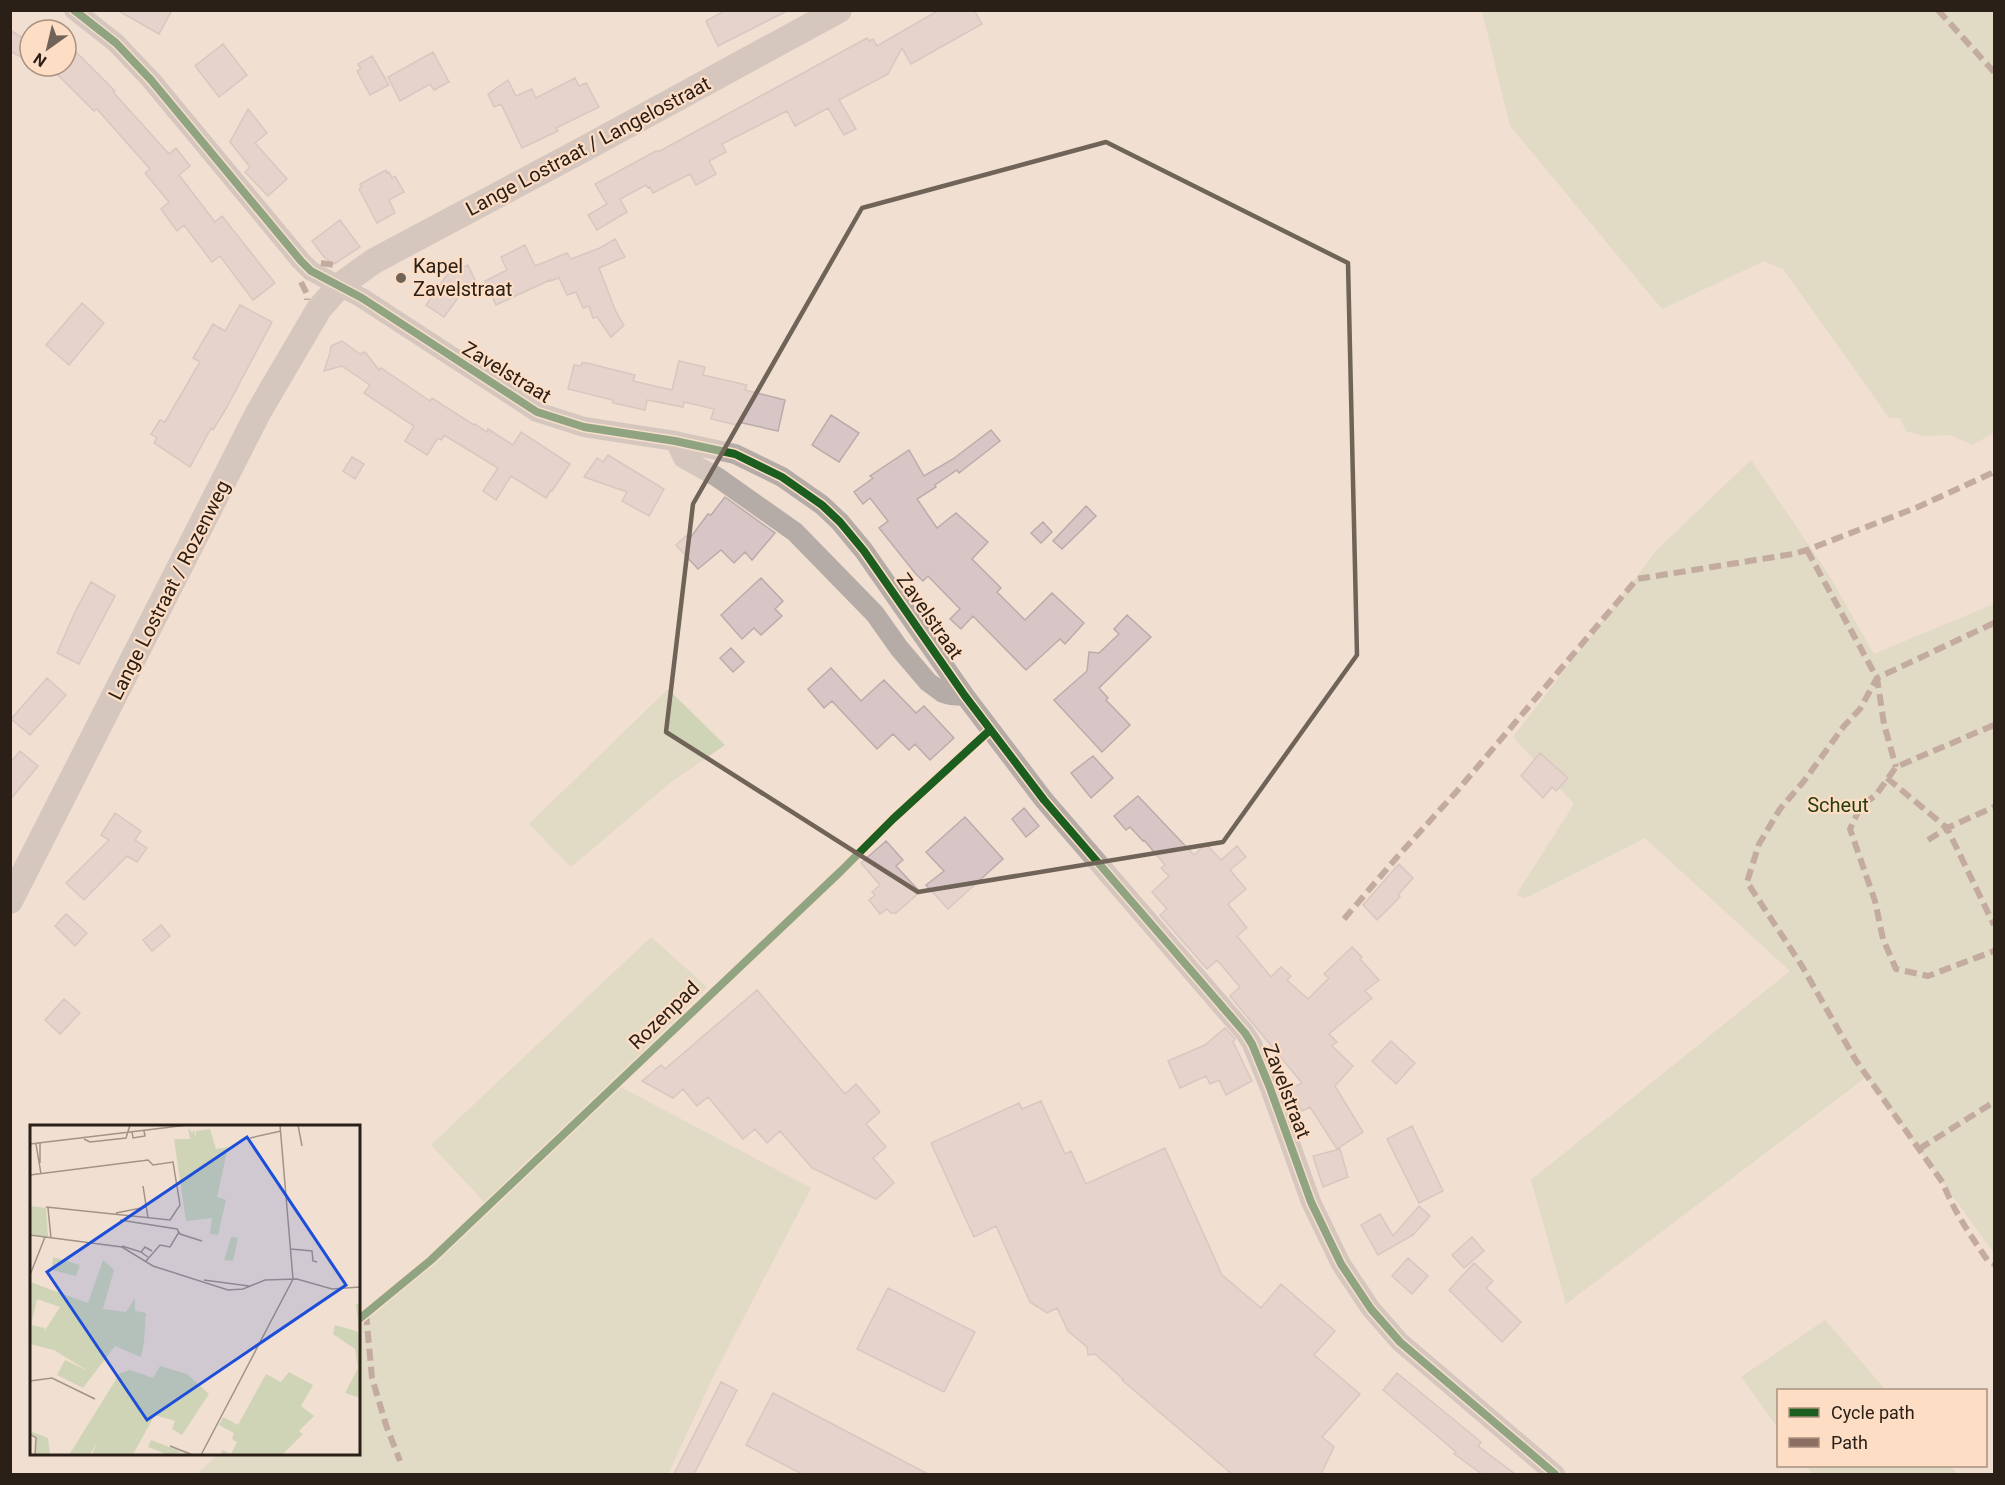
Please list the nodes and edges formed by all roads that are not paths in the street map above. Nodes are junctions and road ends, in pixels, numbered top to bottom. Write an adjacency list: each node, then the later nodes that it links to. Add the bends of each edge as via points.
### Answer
1 (74, 10): 3 (street, Zavelstraat, via 116,44 151,80 300,261)
2 (839, 10): 3 (street, Lange Lostraat / Langelostraat, via 374,261)
3 (339, 286): 4 (street, Zavelstraat, via 537,412 584,427); 6 (street, Lange Lostraat / Rozenweg, via 320,309 258,413)
4 (675, 441): 5 (street, Zavelstraat, via 683,458 795,532 875,614 928,682 943,693); 5 (street, Zavelstraat, via 735,454 782,477 822,505 864,551)
5 (965, 696): 7 (street, Zavelstraat, via 1044,800 1245,1033 1266,1078 1311,1202 1341,1264 1371,1310 1400,1342)
6 (10, 901)
7 (1555, 1474)

